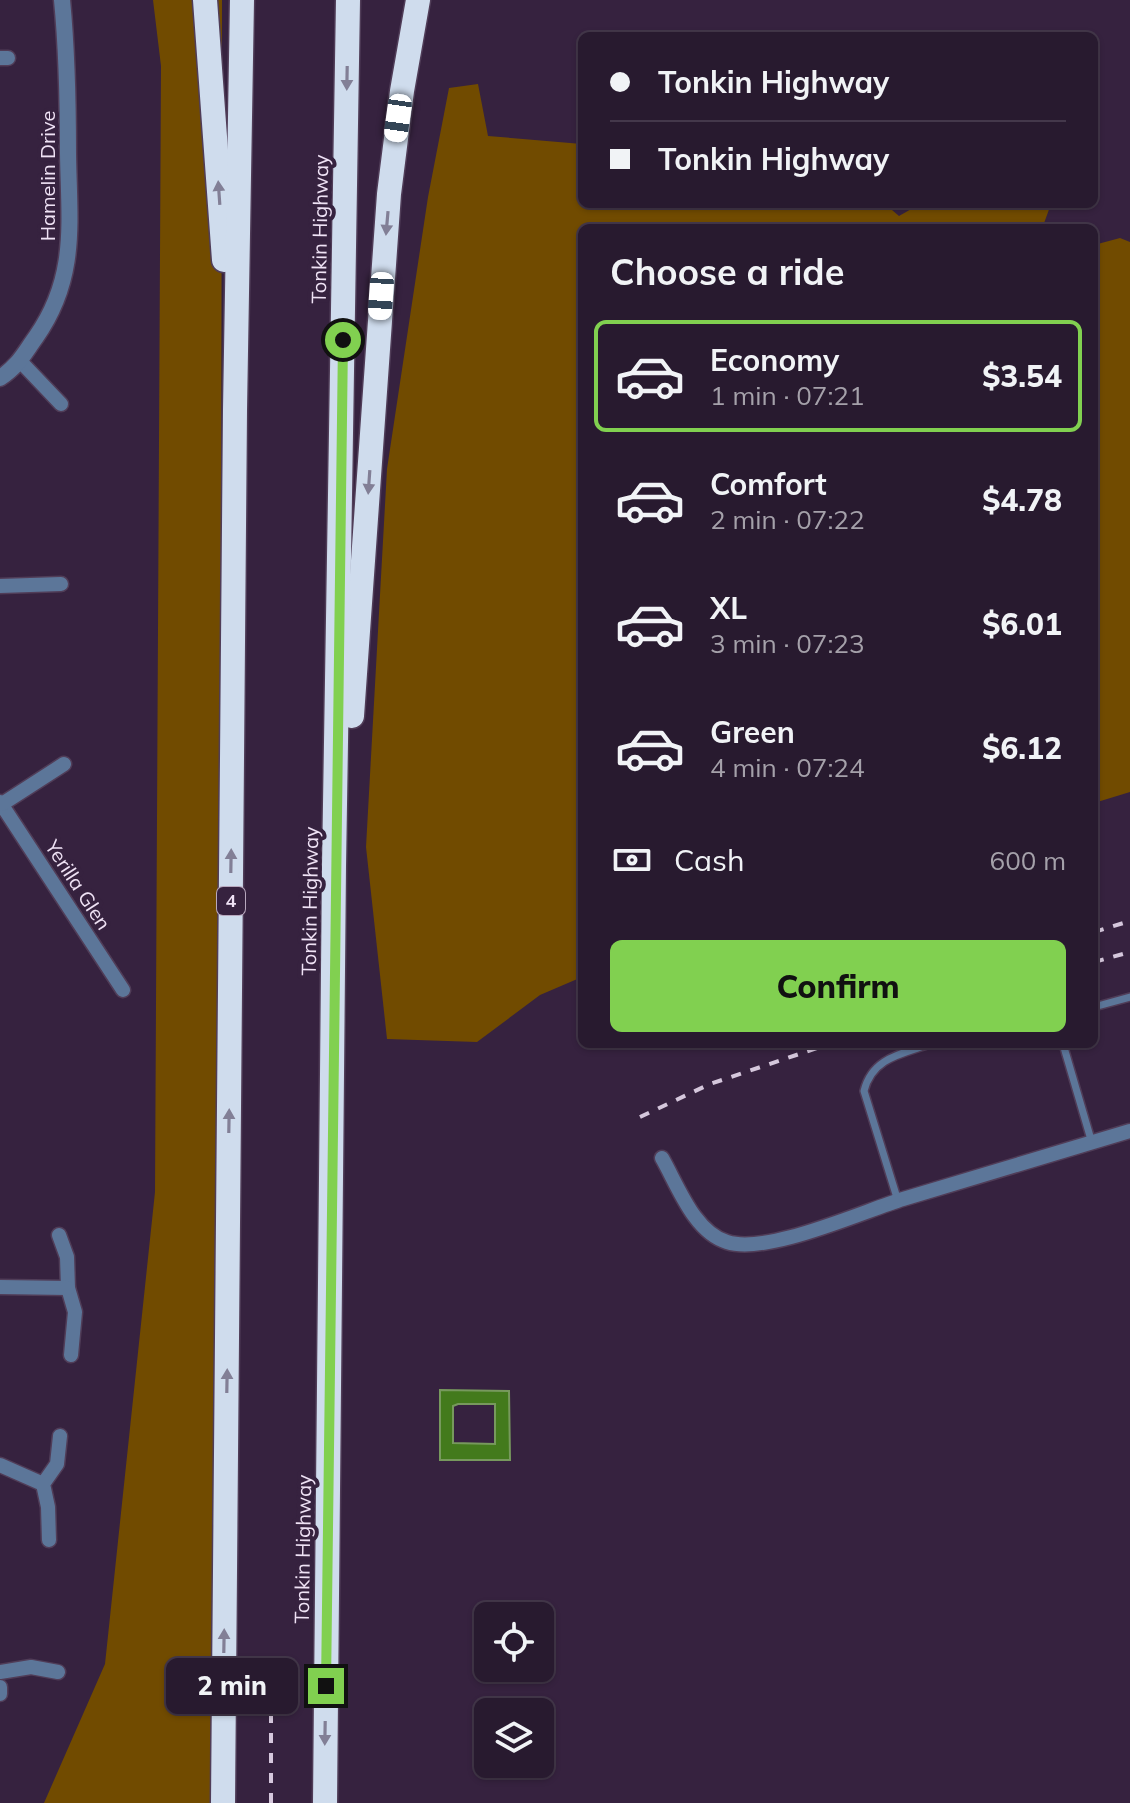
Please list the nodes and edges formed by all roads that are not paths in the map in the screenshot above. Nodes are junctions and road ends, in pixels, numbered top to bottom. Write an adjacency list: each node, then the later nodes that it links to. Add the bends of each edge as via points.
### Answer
1 (62, 0): 6 (street, Hamelin Drive, via 68,57 68,262 57,301)
2 (205, 0): 9 (highway, one-way to 2)
3 (242, 0): 9 (highway, 4)
4 (348, 0): 14 (highway, Tonkin Highway, one-way to 14)
5 (418, 0): 14 (highway, one-way to 14, via 389,194 352,716)
6 (21, 362): 7 (street, Hamelin Drive); 8 (street)
7 (0, 378)
8 (61, 404)
9 (235, 410): 36 (highway, 4, one-way to 9)
10 (61, 584): 11 (street)
11 (0, 586)
12 (64, 764): 13 (street)
13 (1, 803): 15 (street, Yerilla Glen)
14 (334, 866): 37 (highway, Tonkin Highway, one-way to 37)
15 (123, 990)
16 (1130, 997): 17 (lane)
17 (1098, 1006)
18 (919, 1048): 23 (lane, via 877,1064 864,1091)
19 (1064, 1048): 21 (lane)
20 (1130, 1131): 21 (street)
21 (1092, 1143): 23 (street)
22 (662, 1158): 23 (street, via 710,1234 743,1245 782,1239)
23 (898, 1201)
24 (59, 1235): 26 (street, via 67,1257)
25 (0, 1287): 26 (street)
26 (68, 1288): 27 (street, via 75,1312)
27 (71, 1355)
28 (60, 1436): 30 (street, via 57,1464)
29 (0, 1465): 30 (street)
30 (43, 1484): 31 (street)
31 (49, 1540)
32 (0, 1672): 33 (street, via 31,1667)
33 (58, 1672)
34 (0, 1687): 35 (street)
35 (0, 1694)
36 (223, 1803)
37 (325, 1803)

